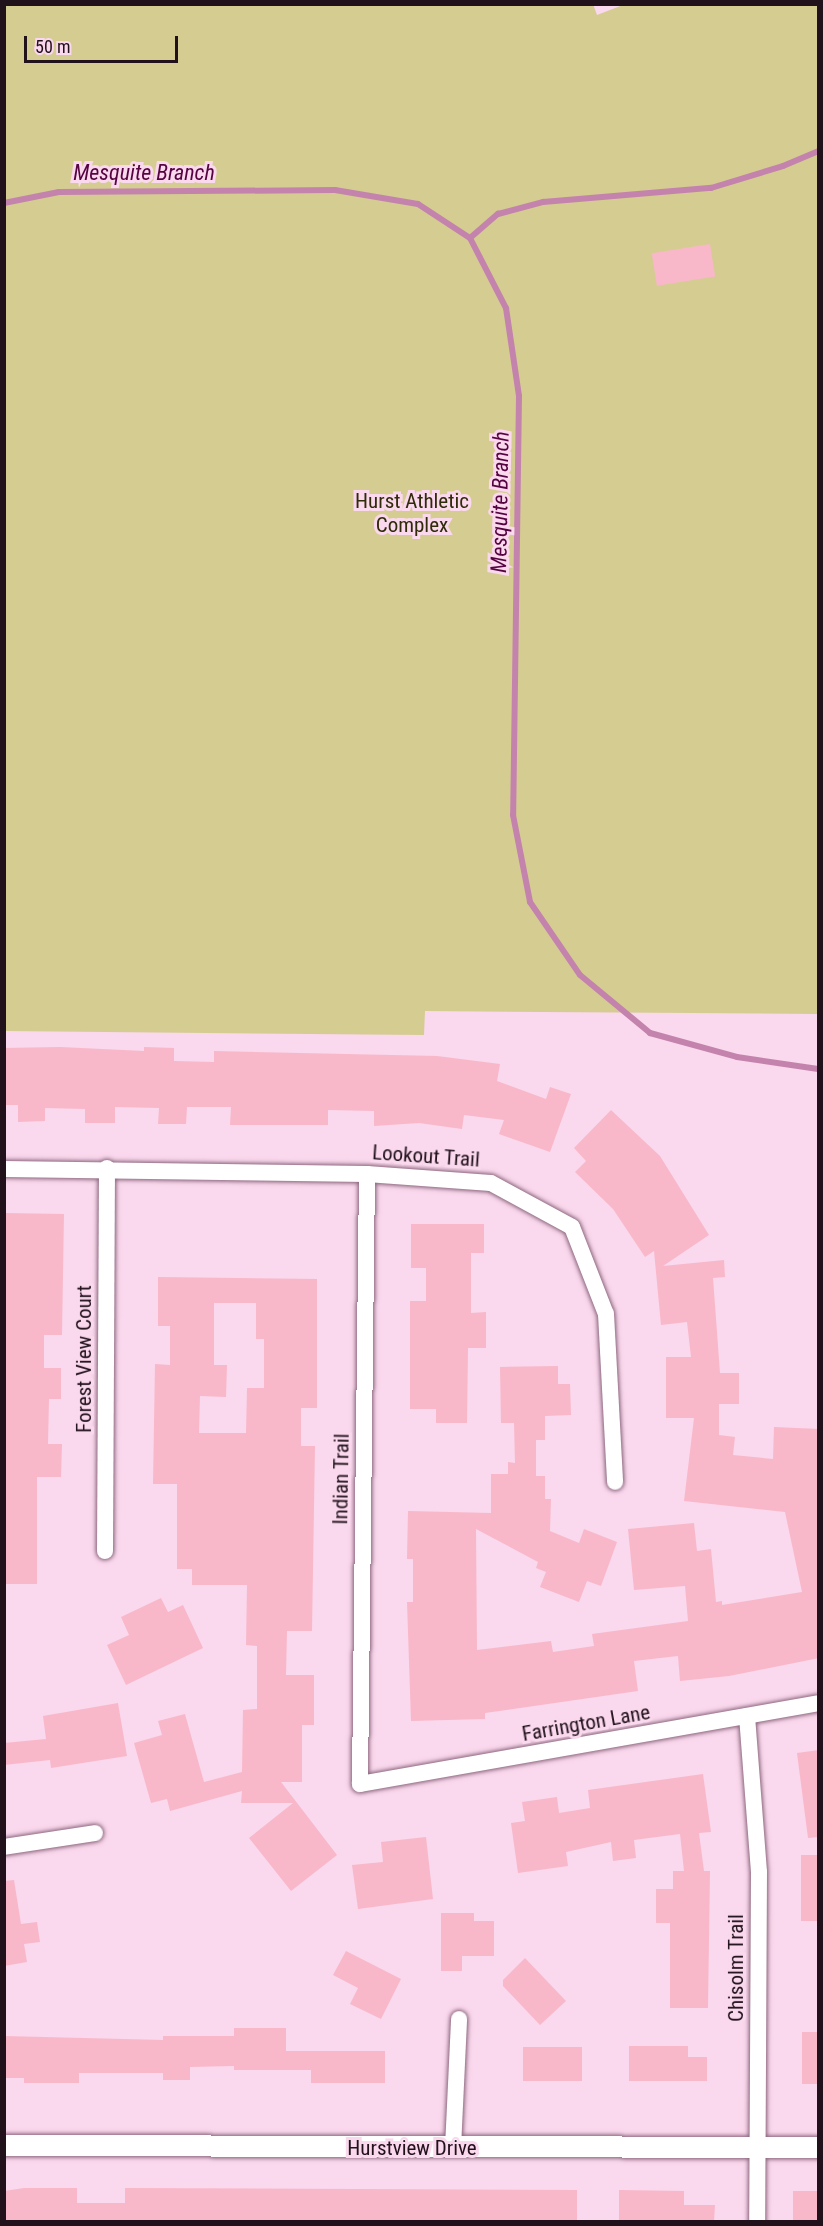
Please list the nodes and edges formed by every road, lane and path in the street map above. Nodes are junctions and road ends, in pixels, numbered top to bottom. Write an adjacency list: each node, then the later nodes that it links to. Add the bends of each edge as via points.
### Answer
1 (107, 1167): 2 (street, Lookout Trail); 3 (street, Lookout Trail); 5 (street, Forest View Court)
2 (4, 1169)
3 (367, 1174): 4 (street, Lookout Trail, via 491,1183 572,1227 606,1314); 8 (street, Indian Trail)
4 (615, 1482)
5 (105, 1551)
6 (819, 1703): 7 (street, Farrington Lane)
7 (747, 1716): 8 (street, Farrington Lane); 15 (street, Chisolm Trail, via 759,1872)
8 (360, 1784)
9 (95, 1833): 10 (street)
10 (4, 1847)
11 (459, 2019): 14 (street)
12 (4, 2145): 14 (street, Hurstview Drive)
13 (819, 2147): 15 (street, Hurstview Drive)
14 (453, 2148): 15 (street, Hurstview Drive)
15 (757, 2150): 16 (street, Chisolm Trail)
16 (757, 2222)

